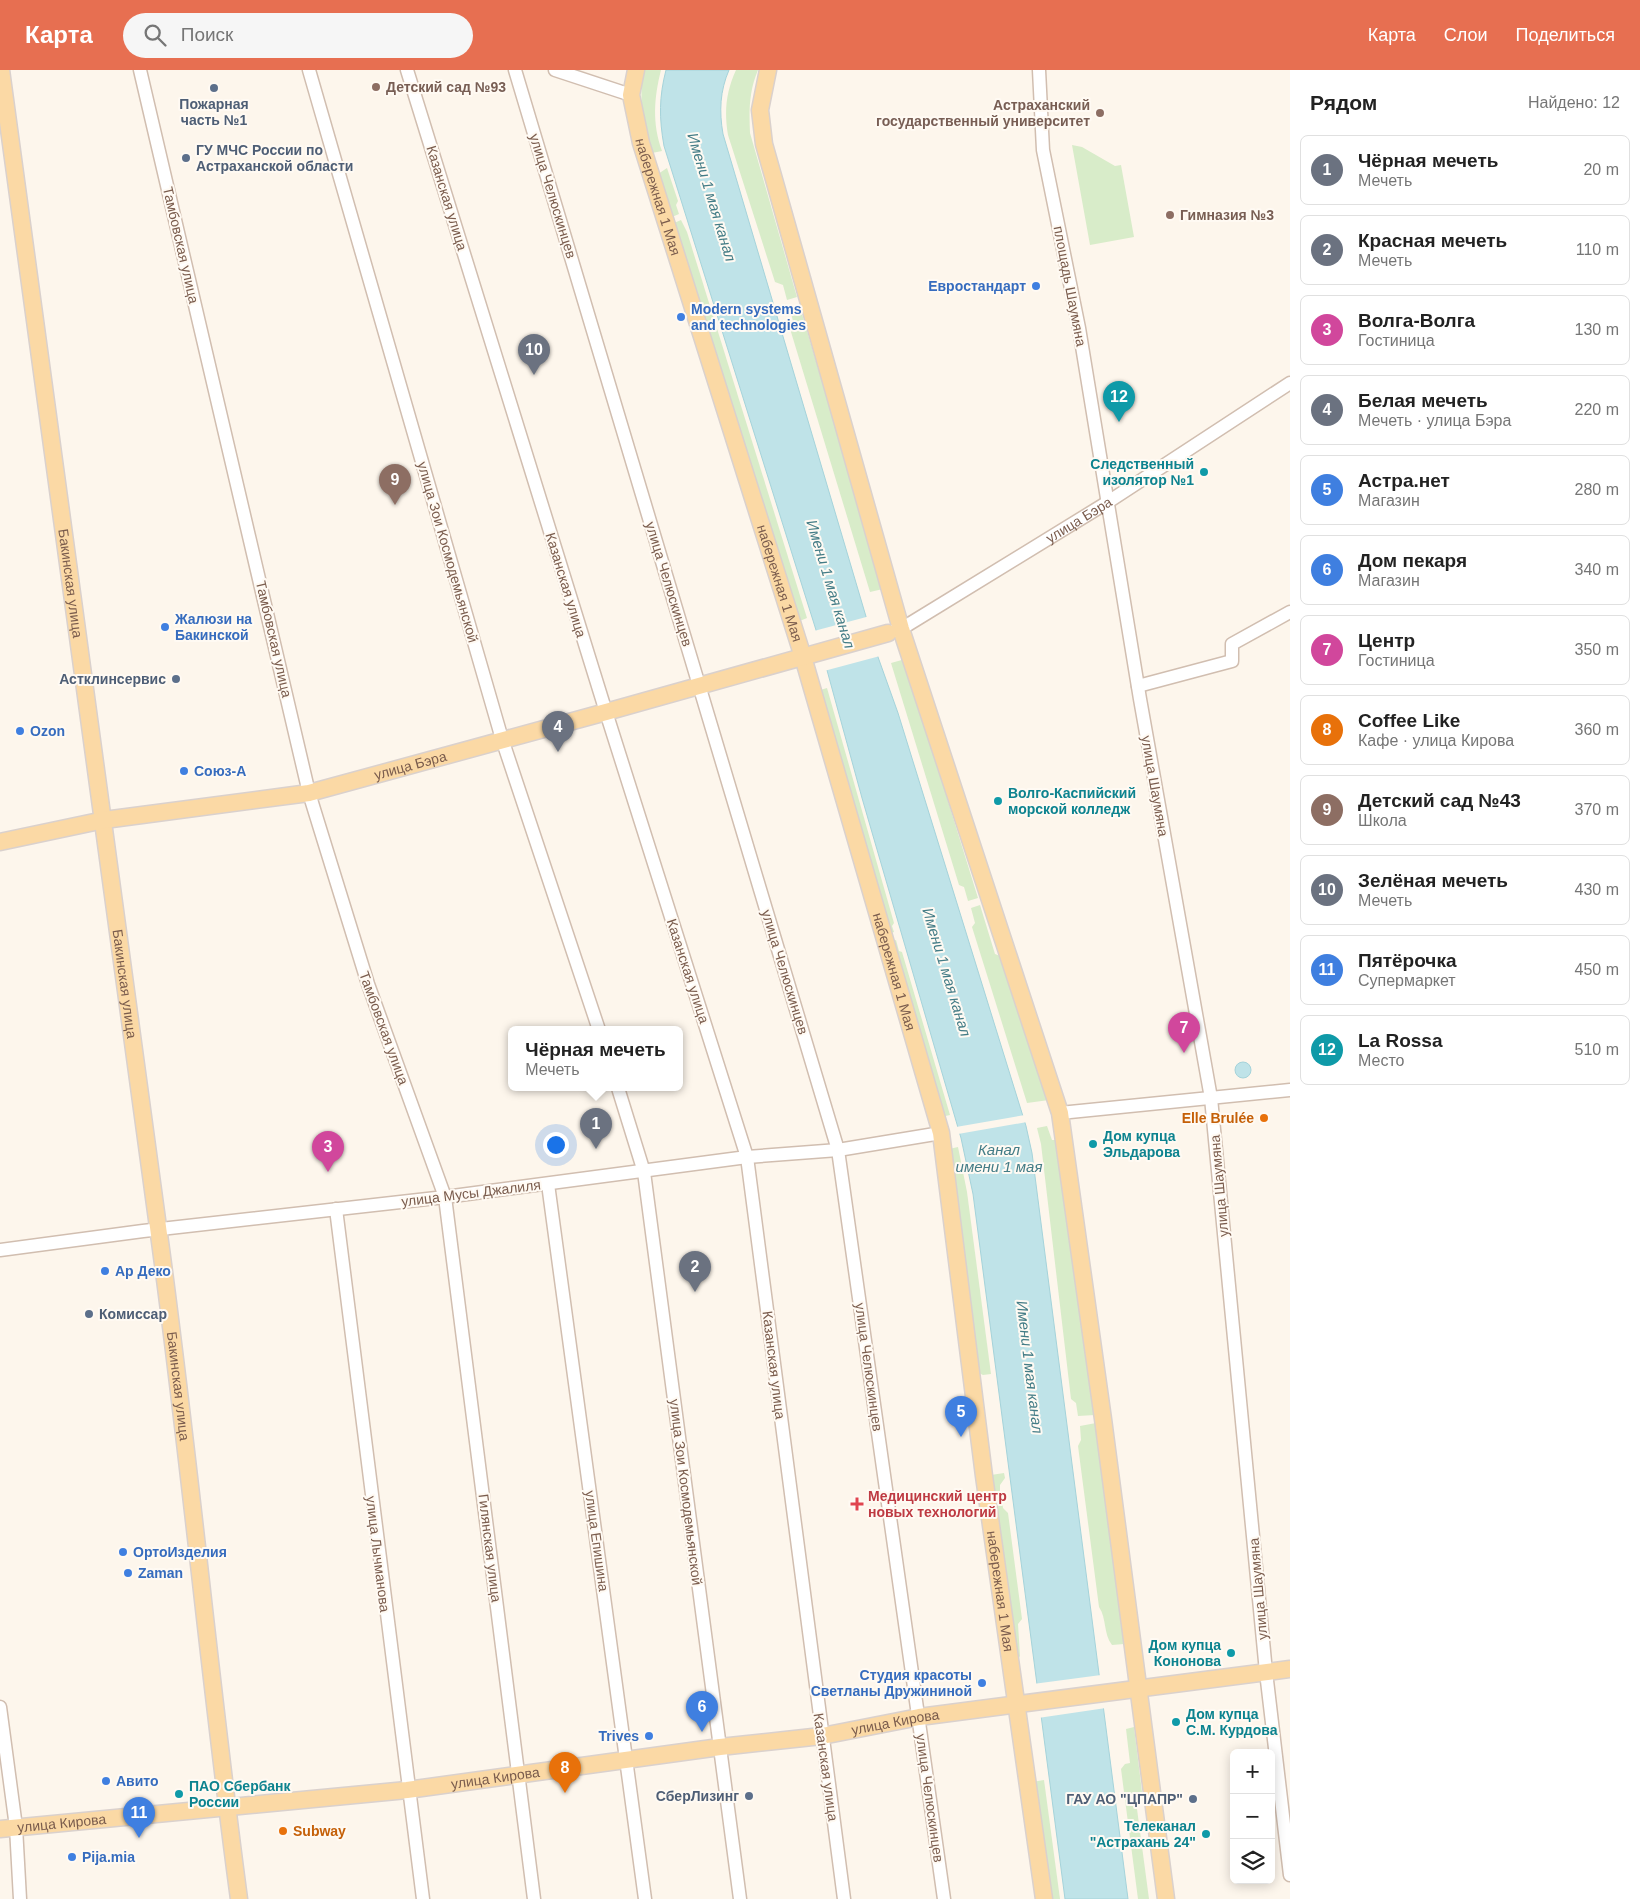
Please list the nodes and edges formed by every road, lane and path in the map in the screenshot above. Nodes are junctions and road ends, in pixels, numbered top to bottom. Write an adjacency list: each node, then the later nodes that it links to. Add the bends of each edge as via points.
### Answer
1 (1, 70): 21 (main road, Бакинская улица)
2 (140, 70): 20 (street, Тамбовская улица)
3 (309, 70): 19 (street, улица Зои Космодемьянской)
4 (407, 70): 18 (street, Казанская улица)
5 (515, 70): 16 (street, улица Челюскинцев)
6 (554, 70): 10 (street)
7 (636, 70): 10 (main road, набережная 1 Мая)
8 (768, 70): 14 (main road, via 760,110 764,144)
9 (1039, 70): 12 (street, площадь Шаумяна, via 1043,150 1079,328)
10 (631, 96): 15 (main road, набережная 1 Мая, via 641,143)
11 (1290, 383): 12 (street, улица Бэра)
12 (1108, 502): 14 (street, улица Бэра); 17 (street, улица Шаумяна)
13 (1290, 612): 17 (street, via 1232,644 1232,661)
14 (895, 631): 15 (main road, улица Бэра); 27 (main road)
15 (807, 656): 16 (main road, улица Бэра); 28 (main road, набережная 1 Мая)
16 (699, 685): 18 (main road, улица Бэра); 29 (street, улица Челюскинцев)
17 (1138, 686): 26 (street, улица Шаумяна)
18 (606, 712): 19 (main road, улица Бэра); 30 (street, Казанская улица)
19 (502, 740): 20 (main road, улица Бэра); 23 (street, улица Зои Космодемьянской)
20 (309, 792): 21 (main road, улица Бэра); 33 (street, Тамбовская улица, via 368,984)
21 (104, 820): 22 (main road, улица Бэра); 35 (main road, Бакинская улица, via 122,978)
22 (0, 842)
23 (598, 1026)
24 (1290, 1090): 26 (street)
25 (619, 1091): 31 (street, улица Зои Космодемьянской)
26 (1211, 1098): 27 (street); 38 (street, улица Шаумяна)
27 (1060, 1113): 39 (main road)
28 (941, 1133): 29 (street, улица Мусы Джалиля); 40 (main road, набережная 1 Мая, via 982,1467)
29 (838, 1150): 30 (street, улица Мусы Джалиля); 42 (street, улица Челюскинцев)
30 (747, 1157): 31 (street, улица Мусы Джалиля); 43 (street, Казанская улица)
31 (644, 1172): 32 (street, улица Мусы Джалиля); 44 (street, улица Зои Космодемьянской)
32 (548, 1184): 33 (street, улица Мусы Джалиля); 45 (street, улица Епишина)
33 (445, 1197): 34 (street, улица Мусы Джалиля); 46 (street, Гилянская улица)
34 (336, 1209): 35 (street, улица Мусы Джалиля); 47 (street, улица Лычманова)
35 (158, 1229): 36 (street, улица Мусы Джалиля); 48 (main road, Бакинская улица)
36 (0, 1250)
37 (1290, 1669): 38 (main road)
38 (1266, 1672): 39 (main road); 50 (street, улица Шаумяна)
39 (1137, 1688): 40 (main road, улица Кирова); 60 (main road)
40 (1023, 1704): 42 (main road, улица Кирова); 59 (main road, набережная 1 Мая)
41 (0, 1707): 49 (street)
42 (919, 1717): 43 (main road, улица Кирова); 58 (street, улица Челюскинцев)
43 (822, 1736): 44 (main road, улица Кирова); 57 (street, Казанская улица)
44 (720, 1747): 45 (main road, улица Кирова); 56 (street, улица Зои Космодемьянской)
45 (627, 1759): 46 (main road, улица Кирова); 55 (street, улица Епишина)
46 (519, 1774): 47 (main road, улица Кирова); 54 (street, Гилянская улица)
47 (407, 1790): 48 (main road, улица Кирова); 53 (street, улица Лычманова)
48 (227, 1808): 49 (main road, улица Кирова); 52 (main road, Бакинская улица)
49 (8, 1828): 51 (street)
50 (1290, 1875)
51 (20, 1899)
52 (240, 1899)
53 (423, 1899)
54 (534, 1899)
55 (645, 1899)
56 (740, 1899)
57 (844, 1899)
58 (944, 1899)
59 (1044, 1899)
60 (1166, 1899)

